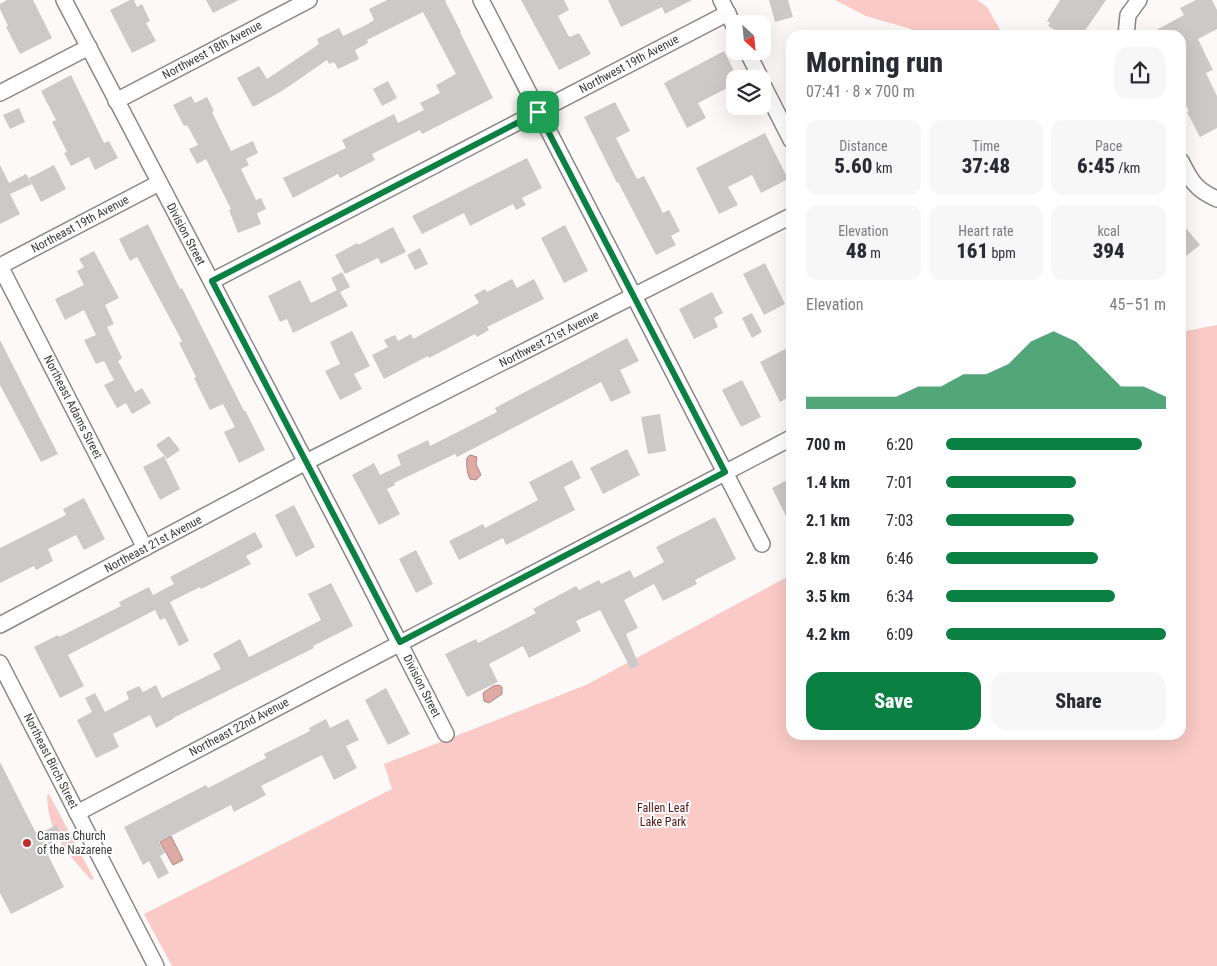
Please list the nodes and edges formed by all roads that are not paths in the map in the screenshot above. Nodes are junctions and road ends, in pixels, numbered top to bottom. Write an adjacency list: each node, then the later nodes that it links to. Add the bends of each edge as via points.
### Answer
1 (64, 0): 7 (street, Division Street)
2 (309, 0): 9 (street, Northwest 18th Avenue)
3 (481, 0): 11 (street)
4 (1139, 0): 6 (street, via 1128,15)
5 (724, 7): 11 (street, Northwest 19th Avenue)
6 (1126, 30)
7 (89, 47): 8 (street); 9 (street, Division Street)
8 (0, 93)
9 (116, 101): 14 (street, Division Street)
10 (771, 101): 12 (street)
11 (538, 112): 18 (street, Northwest 19th Avenue); 19 (street)
12 (786, 130)
13 (1186, 170): 15 (street, via 1196,187)
14 (159, 183): 17 (street, Northeast 19th Avenue); 18 (street, Division Street)
15 (1217, 199)
16 (786, 219): 19 (street, Northwest 21st Avenue)
17 (0, 266): 24 (street, Northeast Adams Street)
18 (212, 281): 21 (street, Division Street)
19 (634, 296): 21 (street, Northwest 21st Avenue); 22 (street)
20 (786, 441): 22 (street, Northeast 22nd Avenue)
21 (306, 462): 24 (street, Northeast 21st Avenue); 26 (street, Division Street)
22 (725, 472): 23 (street); 26 (street, Northeast 22nd Avenue)
23 (762, 544)
24 (145, 548): 25 (street, Northeast 21st Avenue)
25 (0, 624)
26 (400, 642): 28 (street, Division Street); 29 (street, Northeast 22nd Avenue)
27 (0, 663): 29 (street, Northeast Birch Street)
28 (446, 734)
29 (77, 813): 30 (street, Northeast Birch Street)
30 (156, 966)

